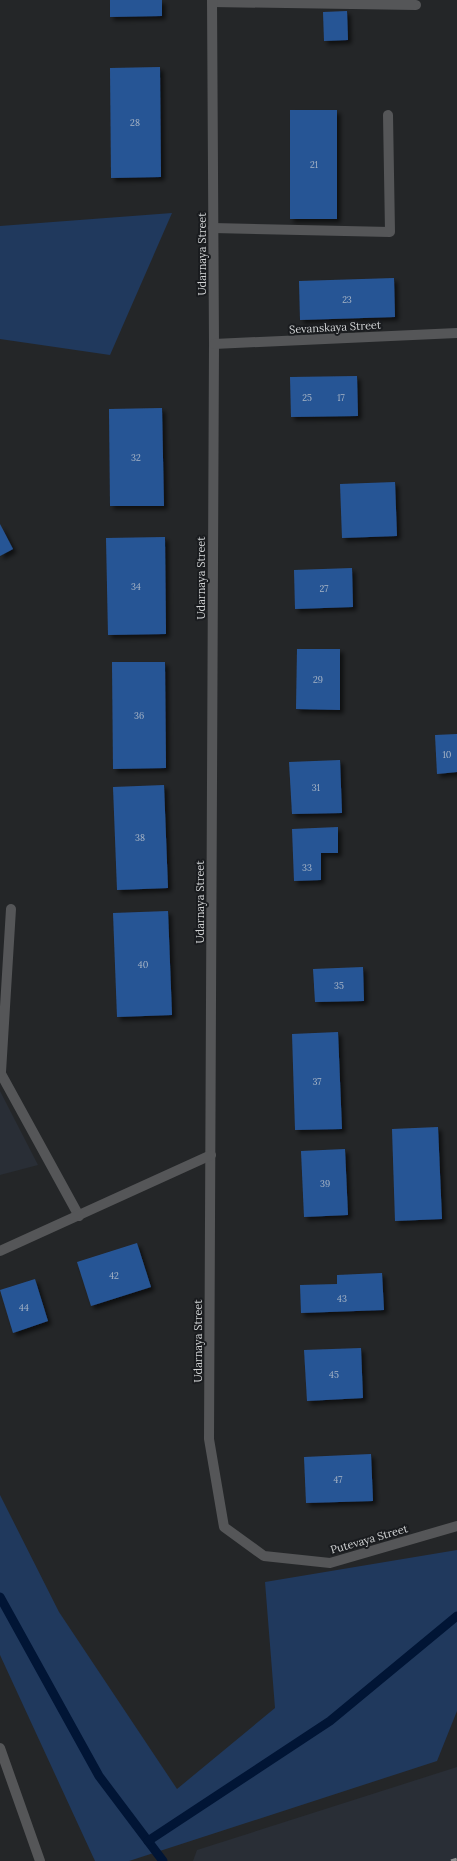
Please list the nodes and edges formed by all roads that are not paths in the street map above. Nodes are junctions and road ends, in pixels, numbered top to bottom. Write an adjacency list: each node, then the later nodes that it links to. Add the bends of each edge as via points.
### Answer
1 (212, 1): 2 (street); 4 (street, Udarnaya Street)
2 (416, 5)
3 (388, 115): 4 (street, via 390,232)
4 (213, 228): 6 (street, Udarnaya Street)
5 (457, 333): 6 (street, Sevanskaya Street)
6 (214, 344): 9 (street, Udarnaya Street)
7 (11, 909): 8 (street)
8 (0, 1072): 10 (street)
9 (211, 1155): 10 (street); 13 (street, Udarnaya Street, via 209,1439)
10 (79, 1216): 11 (street)
11 (0, 1251)
12 (457, 1526): 13 (street, Putevaya Street, via 330,1563 264,1556)
13 (224, 1527)
14 (0, 1748): 15 (street)
15 (40, 1861)

